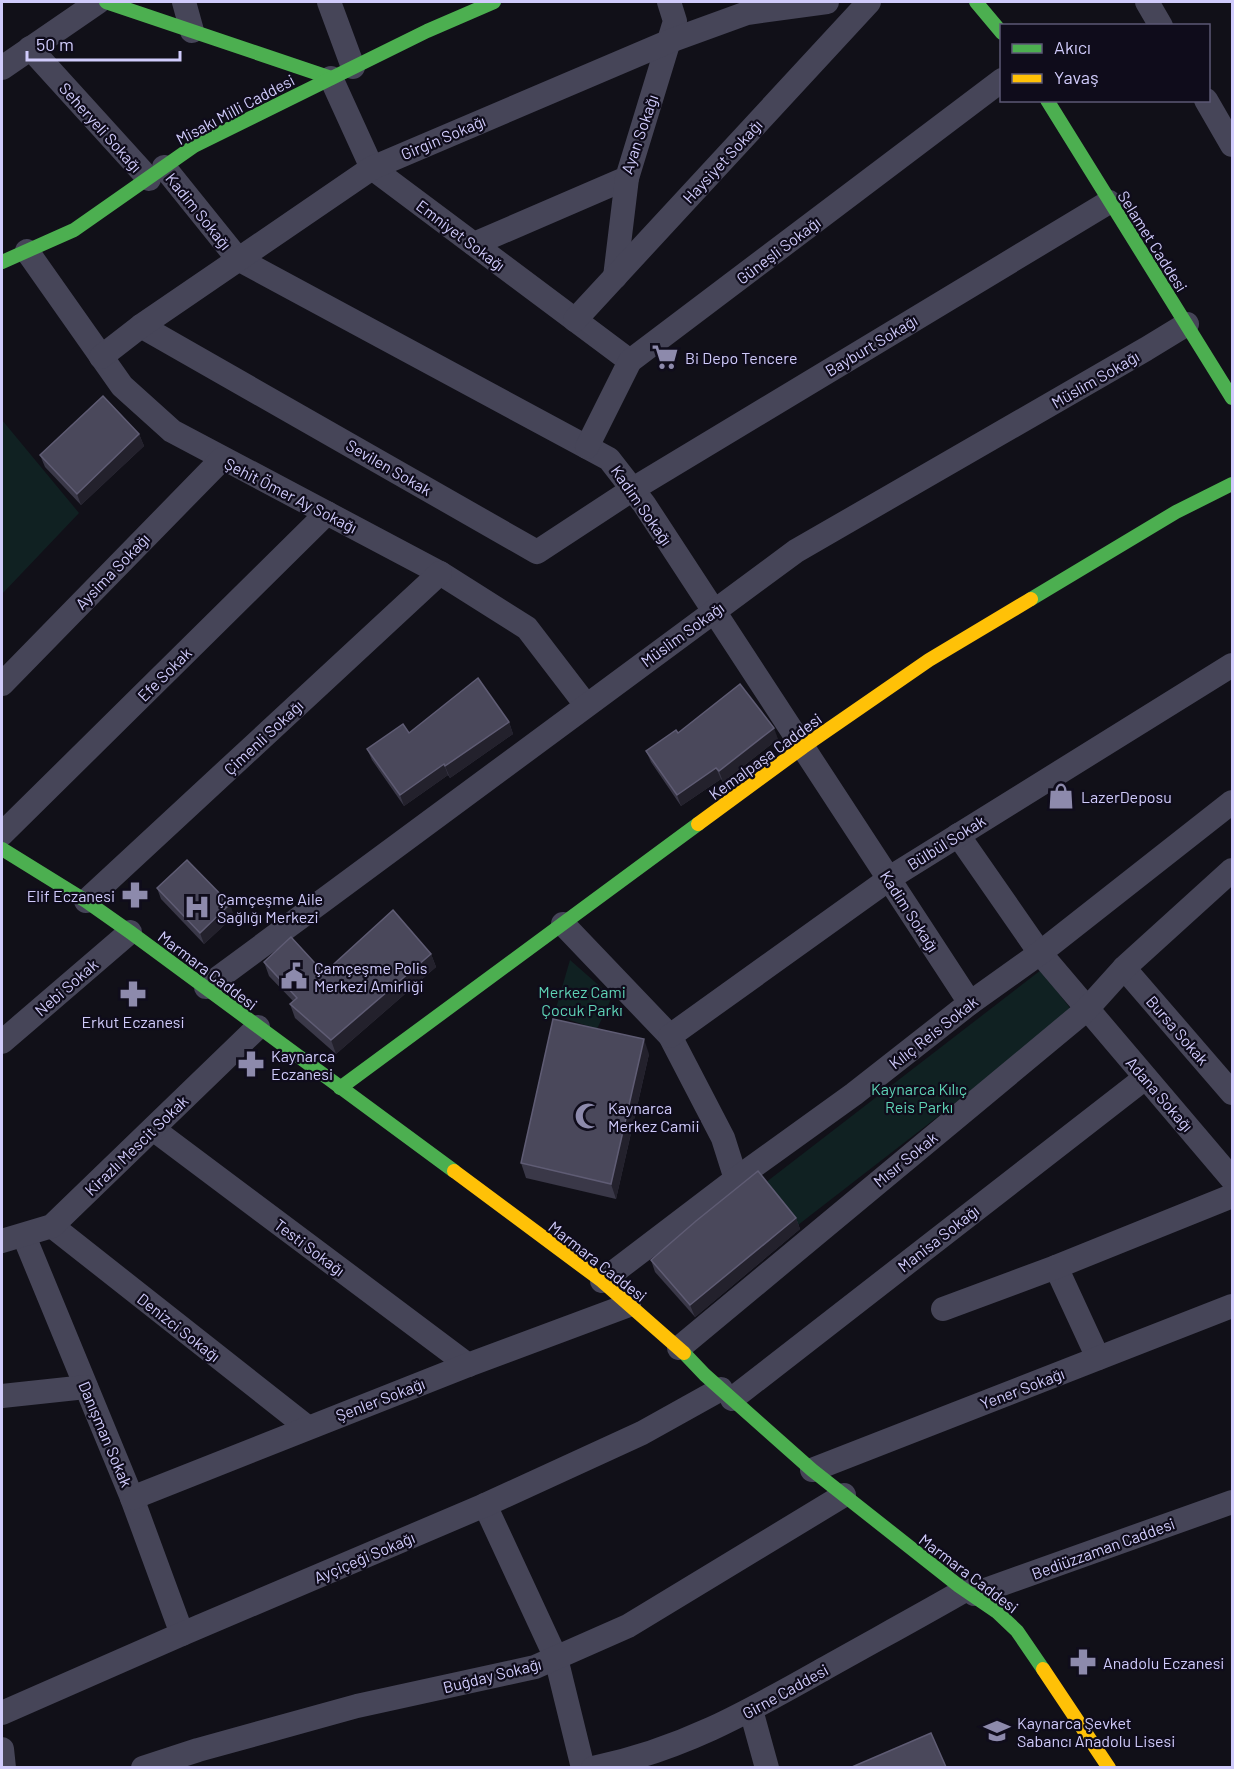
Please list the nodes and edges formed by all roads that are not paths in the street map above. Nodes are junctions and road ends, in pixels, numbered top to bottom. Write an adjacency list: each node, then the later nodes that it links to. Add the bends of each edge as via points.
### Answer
1 (98, 2): 15 (street)
2 (106, 2): 12 (street)
3 (184, 2): 12 (street)
4 (329, 2): 16 (street)
5 (494, 2): 16 (street, Misakı Milli Caddesi)
6 (669, 2): 14 (street, Ayan Sokağı, via 675,21)
7 (826, 2): 14 (street, Girgin Sokağı, via 747,13)
8 (869, 2): 31 (street, Haysiyet Sokağı)
9 (976, 2): 13 (street)
10 (1147, 2): 11 (street)
11 (1160, 24)
12 (192, 31): 18 (street)
13 (1000, 31)
14 (670, 41): 23 (street, Girgin Sokağı); 25 (street, Ayan Sokağı)
15 (30, 48): 17 (street); 24 (street, Seheryeli Sokağı)
16 (353, 67): 18 (street, Misakı Milli Caddesi)
17 (2, 68)
18 (331, 78): 23 (street, Emniyet Sokağı); 24 (street, Misakı Milli Caddesi, via 194,146)
19 (1000, 82): 36 (street, Güneşli Sokağı)
20 (1048, 102): 26 (street, Selamet Caddesi)
21 (1207, 102): 22 (street)
22 (1233, 145)
23 (372, 168): 27 (street, Emniyet Sokağı); 29 (street, Girgin Sokağı)
24 (157, 173): 28 (street, Misakı Milli Caddesi, via 74,230); 29 (street, Kadim Sokağı)
25 (627, 178): 27 (street, Ayan Sokağı); 31 (street)
26 (1109, 202): 33 (street, Selamet Caddesi); 41 (street, Bayburt Sokağı)
27 (474, 244): 32 (street, Emniyet Sokağı)
28 (27, 250): 30 (street, Misakı Milli Caddesi); 35 (street, Şehit Ömer Ay Sokağı)
29 (237, 259): 34 (street, Girgin Sokağı); 38 (street, Kadim Sokağı)
30 (2, 262)
31 (615, 277): 32 (street, Haysiyet Sokağı)
32 (575, 320): 36 (street, Emniyet Sokağı)
33 (1186, 324): 37 (street, Selamet Caddesi); 44 (street, Müslim Sokağı, via 796,551)
34 (141, 326): 35 (street, Girgin Sokağı); 41 (street, Sevilen Sokak, via 537,552)
35 (100, 357): 39 (street, Şehit Ömer Ay Sokağı, via 122,386 172,431)
36 (630, 361): 38 (street, Güneşli Sokağı)
37 (1233, 398)
38 (587, 447): 41 (street, Kadim Sokağı, via 609,459)
39 (222, 459): 42 (street, Şehit Ömer Ay Sokağı); 46 (street, Aysima Sokağı)
40 (1233, 484): 48 (street, Kemalpaşa Caddesi, via 1176,512 929,660)
41 (633, 489): 44 (street, Kadim Sokağı)
42 (327, 513): 43 (street, Şehit Ömer Ay Sokağı); 50 (street, Efe Sokak)
43 (440, 573): 47 (street, Şehit Ömer Ay Sokağı, via 527,628); 55 (street, Çimenli Sokağı)
44 (713, 611): 47 (street, Müslim Sokağı); 48 (street, Kadim Sokağı)
45 (1233, 664): 51 (street, Bülbül Sokak)
46 (2, 684)
47 (586, 705): 60 (street, Müslim Sokağı)
48 (803, 747): 54 (street, Kadim Sokağı); 56 (street, Kemalpaşa Caddesi)
49 (1233, 802): 58 (street, Kılıç Reis Sokak)
50 (2, 834)
51 (958, 835): 54 (street, Bülbül Sokak); 58 (street, Adana Sokağı)
52 (2, 849): 55 (street, Marmara Caddesi)
53 (1232, 871): 59 (street, Mısır Sokak)
54 (889, 879): 61 (street, Kadim Sokağı); 64 (street, Bülbül Sokak)
55 (86, 901): 57 (street, Marmara Caddesi)
56 (563, 924): 64 (street); 67 (street, Kemalpaşa Caddesi)
57 (130, 932): 60 (street, Marmara Caddesi); 65 (street, Nebi Sokak)
58 (1040, 953): 61 (street, Kılıç Reis Sokak); 62 (street, Adana Sokağı)
59 (1124, 968): 62 (street, Mısır Sokak); 68 (street, Bursa Sokak)
60 (206, 987): 63 (street, Marmara Caddesi)
61 (970, 1003): 70 (street, Kılıç Reis Sokak)
62 (1087, 1009): 66 (street, Adana Sokağı); 80 (street, Mısır Sokak)
63 (258, 1027): 67 (street, Marmara Caddesi); 69 (street, Kirazlı Mescit Sokak)
64 (670, 1036): 70 (street, via 723,1138)
65 (2, 1042)
66 (1145, 1078): 71 (street, Adana Sokağı); 84 (street, Manisa Sokağı)
67 (340, 1088): 76 (street, Marmara Caddesi)
68 (1233, 1092)
69 (153, 1129): 73 (street, Kirazlı Mescit Sokak); 82 (street, Testi Sokağı)
70 (736, 1179): 76 (street, Kılıç Reis Sokak)
71 (1233, 1179)
72 (1233, 1196): 75 (street)
73 (52, 1227): 74 (street, Kirazlı Mescit Sokak); 86 (street, Denizci Sokağı)
74 (13, 1239): 83 (street, Danışman Sokak)
75 (1056, 1267): 79 (street); 81 (street)
76 (602, 1281): 77 (street, Marmara Caddesi)
77 (629, 1305): 80 (street, Marmara Caddesi); 82 (street, Şenler Sokağı)
78 (1233, 1306): 81 (street, Yener Sokağı)
79 (943, 1309)
80 (679, 1348): 84 (street, Marmara Caddesi)
81 (1098, 1358): 87 (street, Yener Sokağı)
82 (468, 1365): 86 (street, Şenler Sokağı)
83 (86, 1387): 85 (street); 89 (street, Danışman Sokak)
84 (726, 1394): 87 (street, Marmara Caddesi); 91 (street, Ayçiçeği Sokağı)
85 (2, 1396)
86 (307, 1427): 89 (street, Şenler Sokağı)
87 (812, 1470): 88 (street, Marmara Caddesi)
88 (844, 1496): 92 (street, Marmara Caddesi); 94 (street, Buğday Sokağı, via 628,1626)
89 (132, 1498): 93 (street, Danışman Sokak)
90 (1233, 1502): 92 (street, Bediüzzaman Caddesi)
91 (485, 1505): 93 (street, Ayçiçeği Sokağı); 94 (street)
92 (970, 1592): 95 (street, Girne Caddesi); 103 (street, Marmara Caddesi, via 1003,1615 1017,1631)
93 (182, 1634): 96 (street, Ayçiçeği Sokağı)
94 (556, 1658): 99 (street, Buğday Sokağı, via 535,1667 357,1706); 100 (street)
95 (751, 1710): 101 (street, Girne Caddesi, via 673,1745 630,1760); 102 (street)
96 (2, 1713)
97 (2, 1749): 98 (street)
98 (4, 1767)
99 (143, 1767)
100 (583, 1767)
101 (593, 1767)
102 (767, 1767)
103 (1109, 1767)

